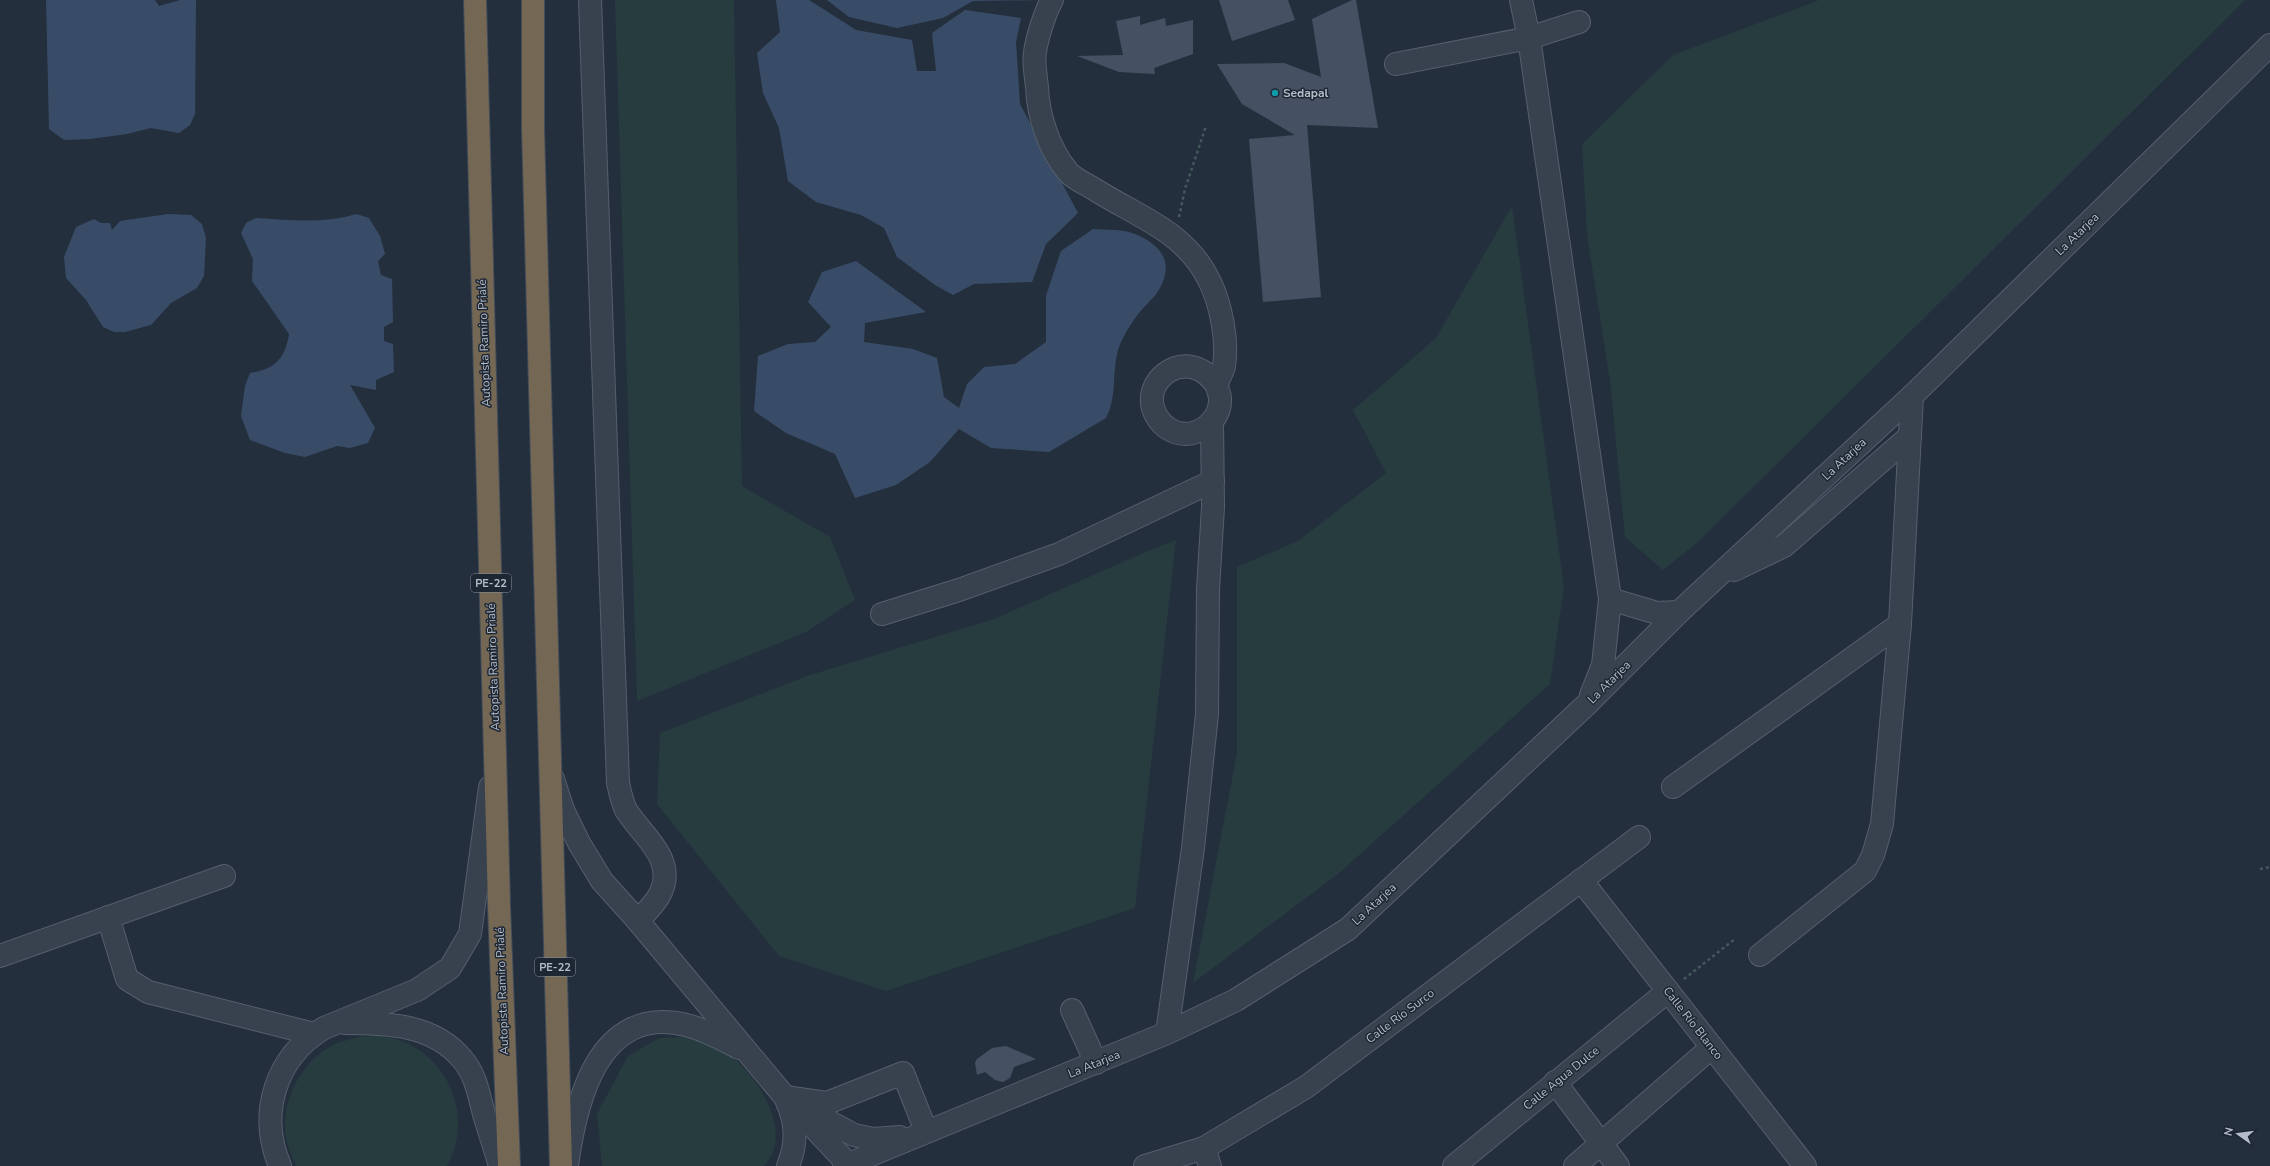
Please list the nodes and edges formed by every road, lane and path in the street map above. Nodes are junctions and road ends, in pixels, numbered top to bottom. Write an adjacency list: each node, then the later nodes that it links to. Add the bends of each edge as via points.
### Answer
1 (475, 0): 23 (highway, Autopista Ramiro Prialé / PE-22)
2 (533, 0): 24 (highway, PE-22, via 533,128)
3 (590, 0): 32 (street, via 618,783 625,808 662,857 666,869 661,894)
4 (1052, 0): 11 (street, via 1035,53 1037,102 1046,136 1069,173)
5 (1521, 0): 7 (street)
6 (1579, 22): 7 (street)
7 (1529, 38): 9 (street); 18 (street)
8 (2270, 45): 13 (street, La Atarjea)
9 (1396, 64)
10 (1206, 126): 11 (path)
11 (1172, 234): 12 (street, via 1192,253 1210,282 1217,303 1223,333 1224,366)
12 (1217, 386): 14 (street, via 1220,398 1218,411); 14 (street, via 1203,370 1181,366 1162,376 1152,396 1157,417 1173,431 1183,434 1194,433)
13 (1912, 396): 15 (street); 17 (street, La Atarjea)
14 (1212, 422): 16 (street)
15 (1910, 436): 17 (street, via 1784,546); 21 (street)
16 (1213, 481): 20 (street, via 1059,554); 39 (street, via 1208,589 1207,714 1193,848)
17 (1715, 580): 19 (street, La Atarjea)
18 (1610, 599): 19 (street, via 1657,613); 22 (street, via 1603,665)
19 (1679, 612): 22 (street, La Atarjea)
20 (882, 614)
21 (1900, 624): 25 (street); 34 (street, via 1882,824 1873,855 1865,871)
22 (1586, 705): 39 (street, La Atarjea, via 1348,929 1236,1000)
23 (496, 740): 38 (street, via 470,934 461,952 450,968 417,990); 53 (highway, Autopista Ramiro Prialé / PE-22, via 499,905)
24 (549, 769): 32 (street, via 563,810 579,843 602,882); 54 (highway, PE-22)
25 (1673, 787)
26 (1639, 837): 30 (street, Calle Río Surco)
27 (2270, 867): 28 (path)
28 (2260, 869)
29 (224, 876): 31 (street)
30 (1581, 880): 36 (street, Calle Río Blanco); 48 (street, Calle Río Surco, via 1306,1087)
31 (108, 917): 35 (street); 40 (street, via 127,979 148,992)
32 (638, 921): 42 (street)
33 (1736, 939): 36 (path)
34 (1760, 955)
35 (0, 956)
36 (1668, 991): 41 (street, Calle Río Blanco); 44 (street, Calle Agua Dulce)
37 (1072, 1010): 43 (street)
38 (336, 1023): 40 (street); 52 (street, via 384,1023 415,1029 439,1038 464,1060 477,1086)
39 (1167, 1033): 43 (street, La Atarjea)
40 (314, 1034): 51 (street, via 285,1063 274,1093 271,1132)
41 (1712, 1046): 47 (street); 60 (street, Calle Río Blanco)
42 (746, 1051): 45 (street); 55 (street, via 699,1028 684,1024 652,1023 626,1032 600,1055 592,1070 576,1115)
43 (1096, 1063): 46 (street, La Atarjea)
44 (1554, 1082): 47 (street); 50 (street, Calle Agua Dulce)
45 (785, 1098): 46 (street, via 854,1135 873,1139); 46 (street, via 827,1103 903,1073); 49 (street); 56 (street, via 793,1115 795,1130 795,1146)
46 (920, 1134): 49 (street, La Atarjea)
47 (1601, 1143): 58 (street); 59 (street)
48 (1207, 1157): 57 (street, Calle Río Surco)
49 (846, 1165)
50 (1457, 1165)
51 (280, 1166)
52 (500, 1166)
53 (509, 1166)
54 (561, 1166)
55 (566, 1166)
56 (788, 1166)
57 (1145, 1166)
58 (1574, 1166)
59 (1618, 1166)
60 (1805, 1166)

